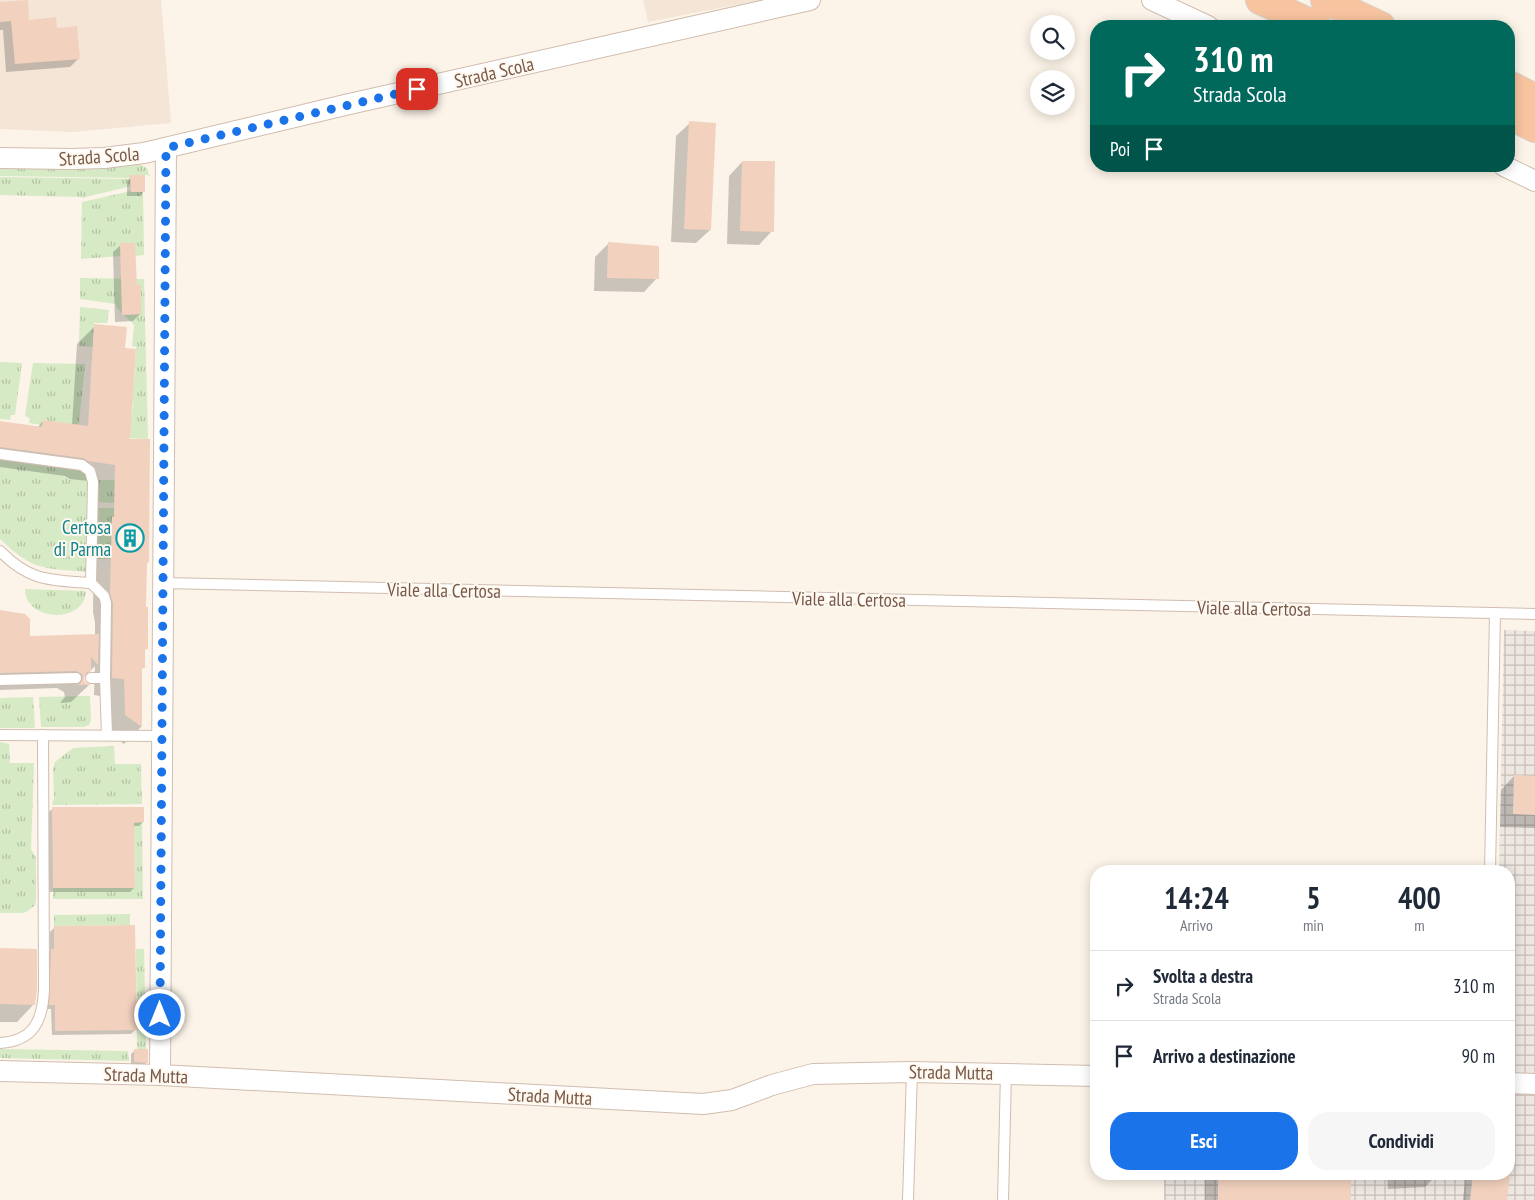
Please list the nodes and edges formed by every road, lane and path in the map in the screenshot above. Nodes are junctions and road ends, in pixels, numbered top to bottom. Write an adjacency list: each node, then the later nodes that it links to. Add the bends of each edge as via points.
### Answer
1 (810, 0): 12 (street, Strada Scola)
2 (1152, 0): 5 (street)
3 (1260, 0): 6 (highway)
4 (1324, 0): 7 (highway)
5 (1195, 20)
6 (1303, 20)
7 (1368, 20)
8 (1515, 89): 9 (highway)
9 (1535, 98)
10 (1515, 119): 11 (highway)
11 (1535, 128)
12 (166, 148): 13 (street, Strada Scola, via 104,158); 19 (street)
13 (0, 158)
14 (1515, 171): 15 (street)
15 (1535, 181)
16 (0, 454): 18 (lane, via 82,465 90,472 93,482)
17 (0, 552): 18 (lane, via 17,567 33,575 50,580)
18 (91, 583): 24 (lane, via 106,600)
19 (164, 583): 20 (lane, Viale alla Certosa); 29 (street)
20 (1495, 613): 21 (lane, Viale alla Certosa); 30 (lane)
21 (1535, 614)
22 (76, 678): 25 (lane)
23 (92, 678): 24 (lane)
24 (106, 678): 28 (lane)
25 (0, 680)
26 (0, 735): 27 (lane)
27 (43, 735): 28 (lane); 31 (lane, via 43,1010 29,1033 21,1039)
28 (107, 735): 29 (lane)
29 (162, 736): 35 (street)
30 (1490, 865)
31 (0, 1043)
32 (0, 1071): 35 (street, Strada Mutta)
33 (912, 1072): 34 (street, Strada Mutta); 35 (street, Strada Mutta, via 813,1074 732,1100 703,1104); 39 (lane)
34 (1006, 1073): 36 (street, Strada Mutta); 40 (lane)
35 (160, 1075)
36 (1090, 1076)
37 (1515, 1083): 38 (street)
38 (1535, 1084)
39 (908, 1200)
40 (1003, 1200)

